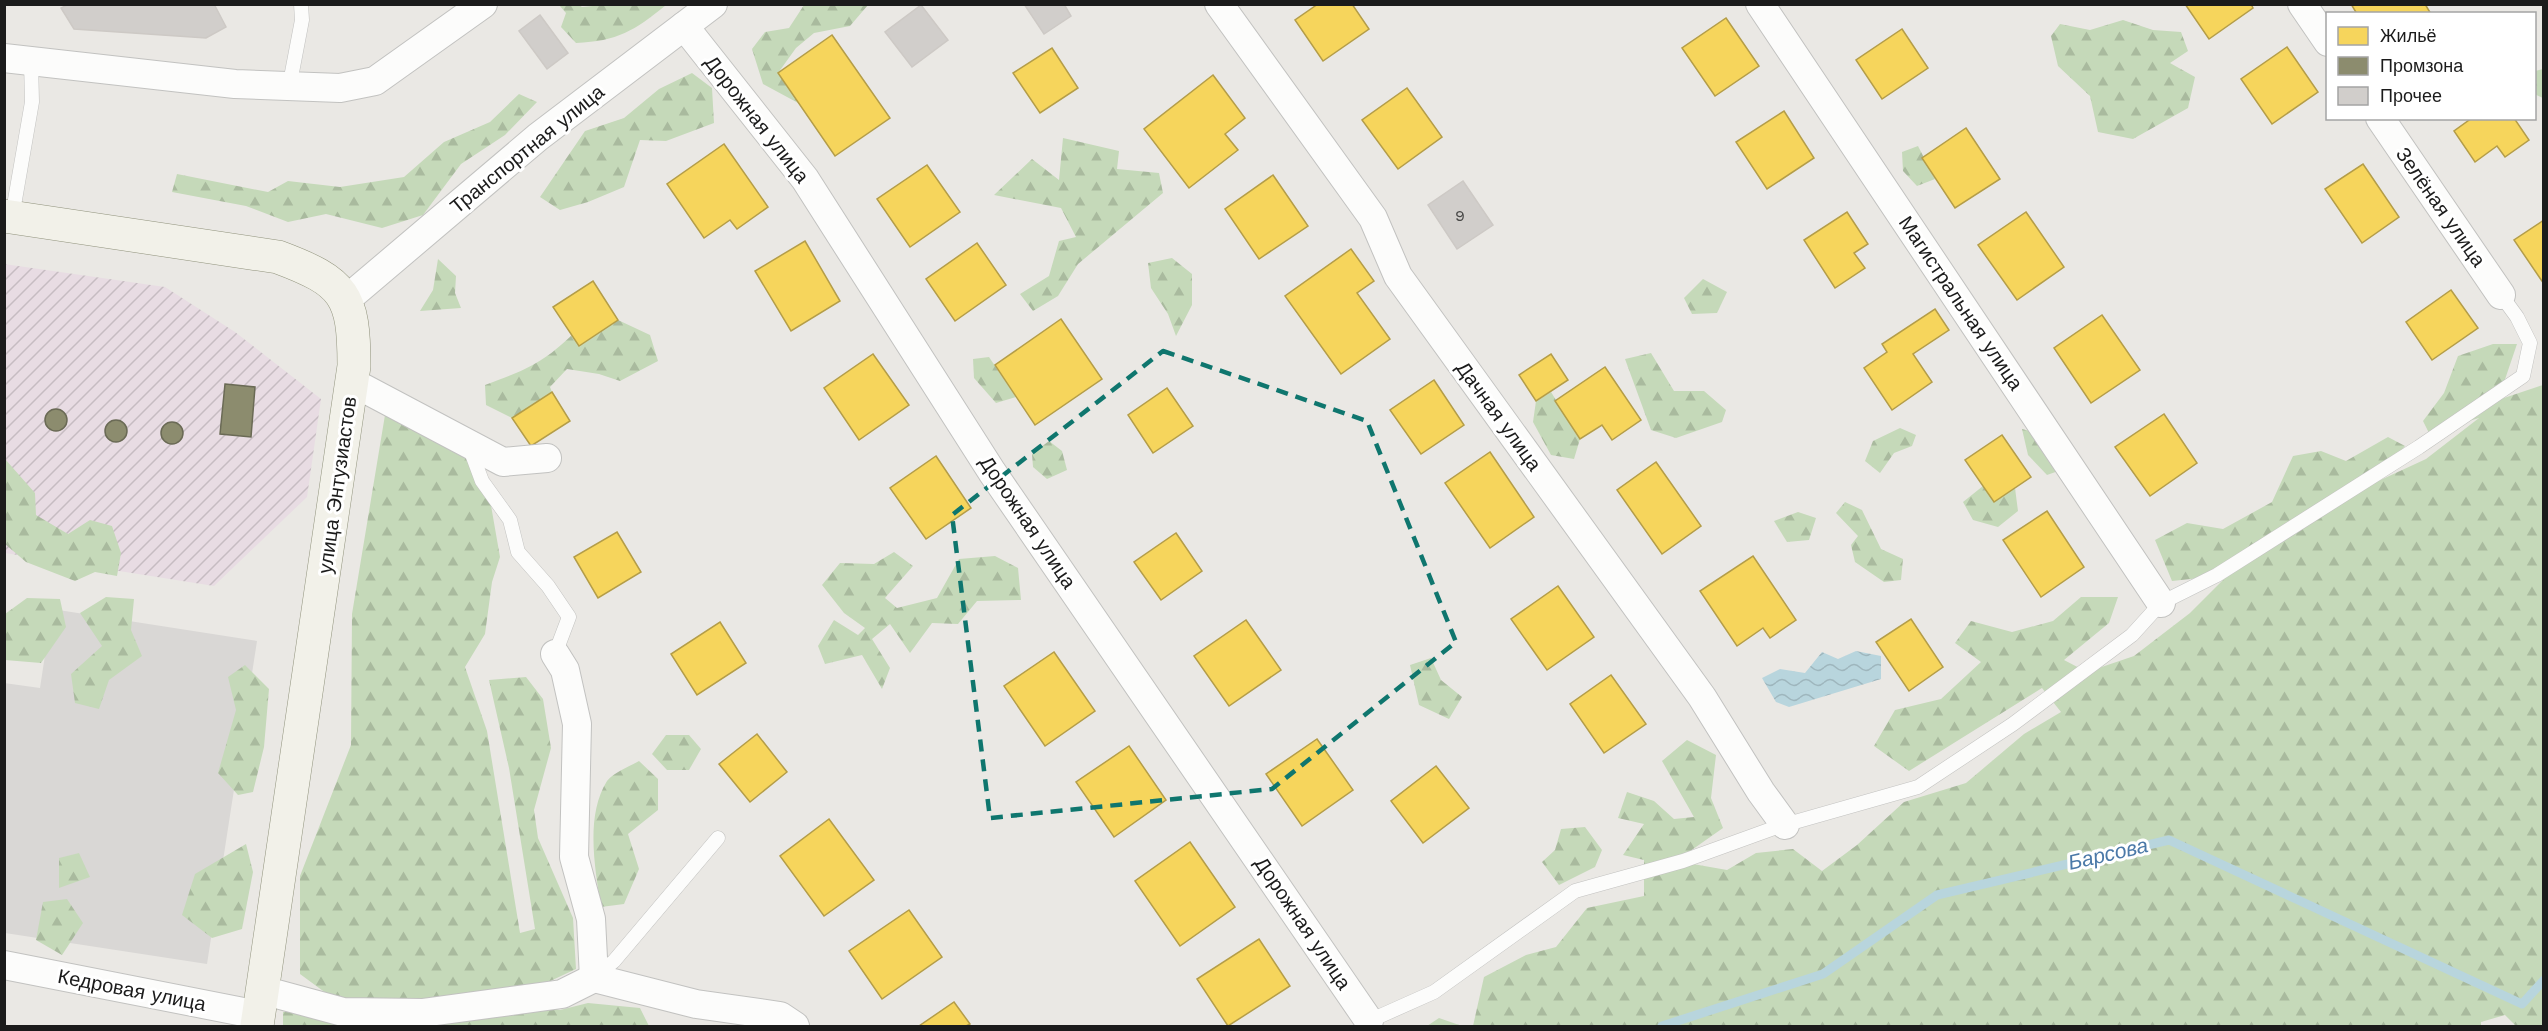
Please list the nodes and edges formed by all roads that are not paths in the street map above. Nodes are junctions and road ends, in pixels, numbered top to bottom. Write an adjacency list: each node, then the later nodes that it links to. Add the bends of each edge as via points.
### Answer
1 (301, 4): 10 (lane, via 302,20)
2 (483, 4): 10 (street, via 375,81 340,88)
3 (713, 4): 7 (street, Транспортная улица)
4 (1219, 4): 20 (street, Дачная улица, via 1373,218 1398,276 1702,697)
5 (1760, 4): 18 (street, Магистральная улица)
6 (2302, 4): 8 (street)
7 (684, 26): 14 (street, Транспортная улица, via 538,137); 25 (street, Дорожная улица, via 805,179 992,472)
8 (2326, 39)
9 (18, 60): 10 (street); 12 (lane, via 32,102)
10 (289, 88)
11 (2381, 120): 13 (street, Зелёная улица)
12 (8, 217): 14 (street, via 278,257 317,272)
13 (2501, 295): 18 (lane, via 2530,343 2523,376 2419,447 2217,574)
14 (347, 299): 15 (street, улица Энтузиастов, via 354,330)
15 (352, 382): 16 (street); 24 (street, улица Энтузиастов)
16 (468, 444): 17 (street, via 503,462); 19 (lane, via 482,481 510,520 518,552 569,617)
17 (547, 458)
18 (2161, 603): 20 (lane, via 2132,635 2013,724 1918,787)
19 (555, 654): 23 (street, via 565,670 577,724 574,857 591,919)
20 (1785, 825): 25 (lane, via 1683,861 1575,891 1434,992)
21 (718, 838): 23 (lane, via 614,961)
22 (4, 965): 24 (street, Кедровая улица)
23 (594, 978): 24 (street, Кедровая улица, via 562,994 422,1013); 26 (street, via 696,1004 780,1016)
24 (259, 1011)
25 (1367, 1024)
26 (795, 1026)

